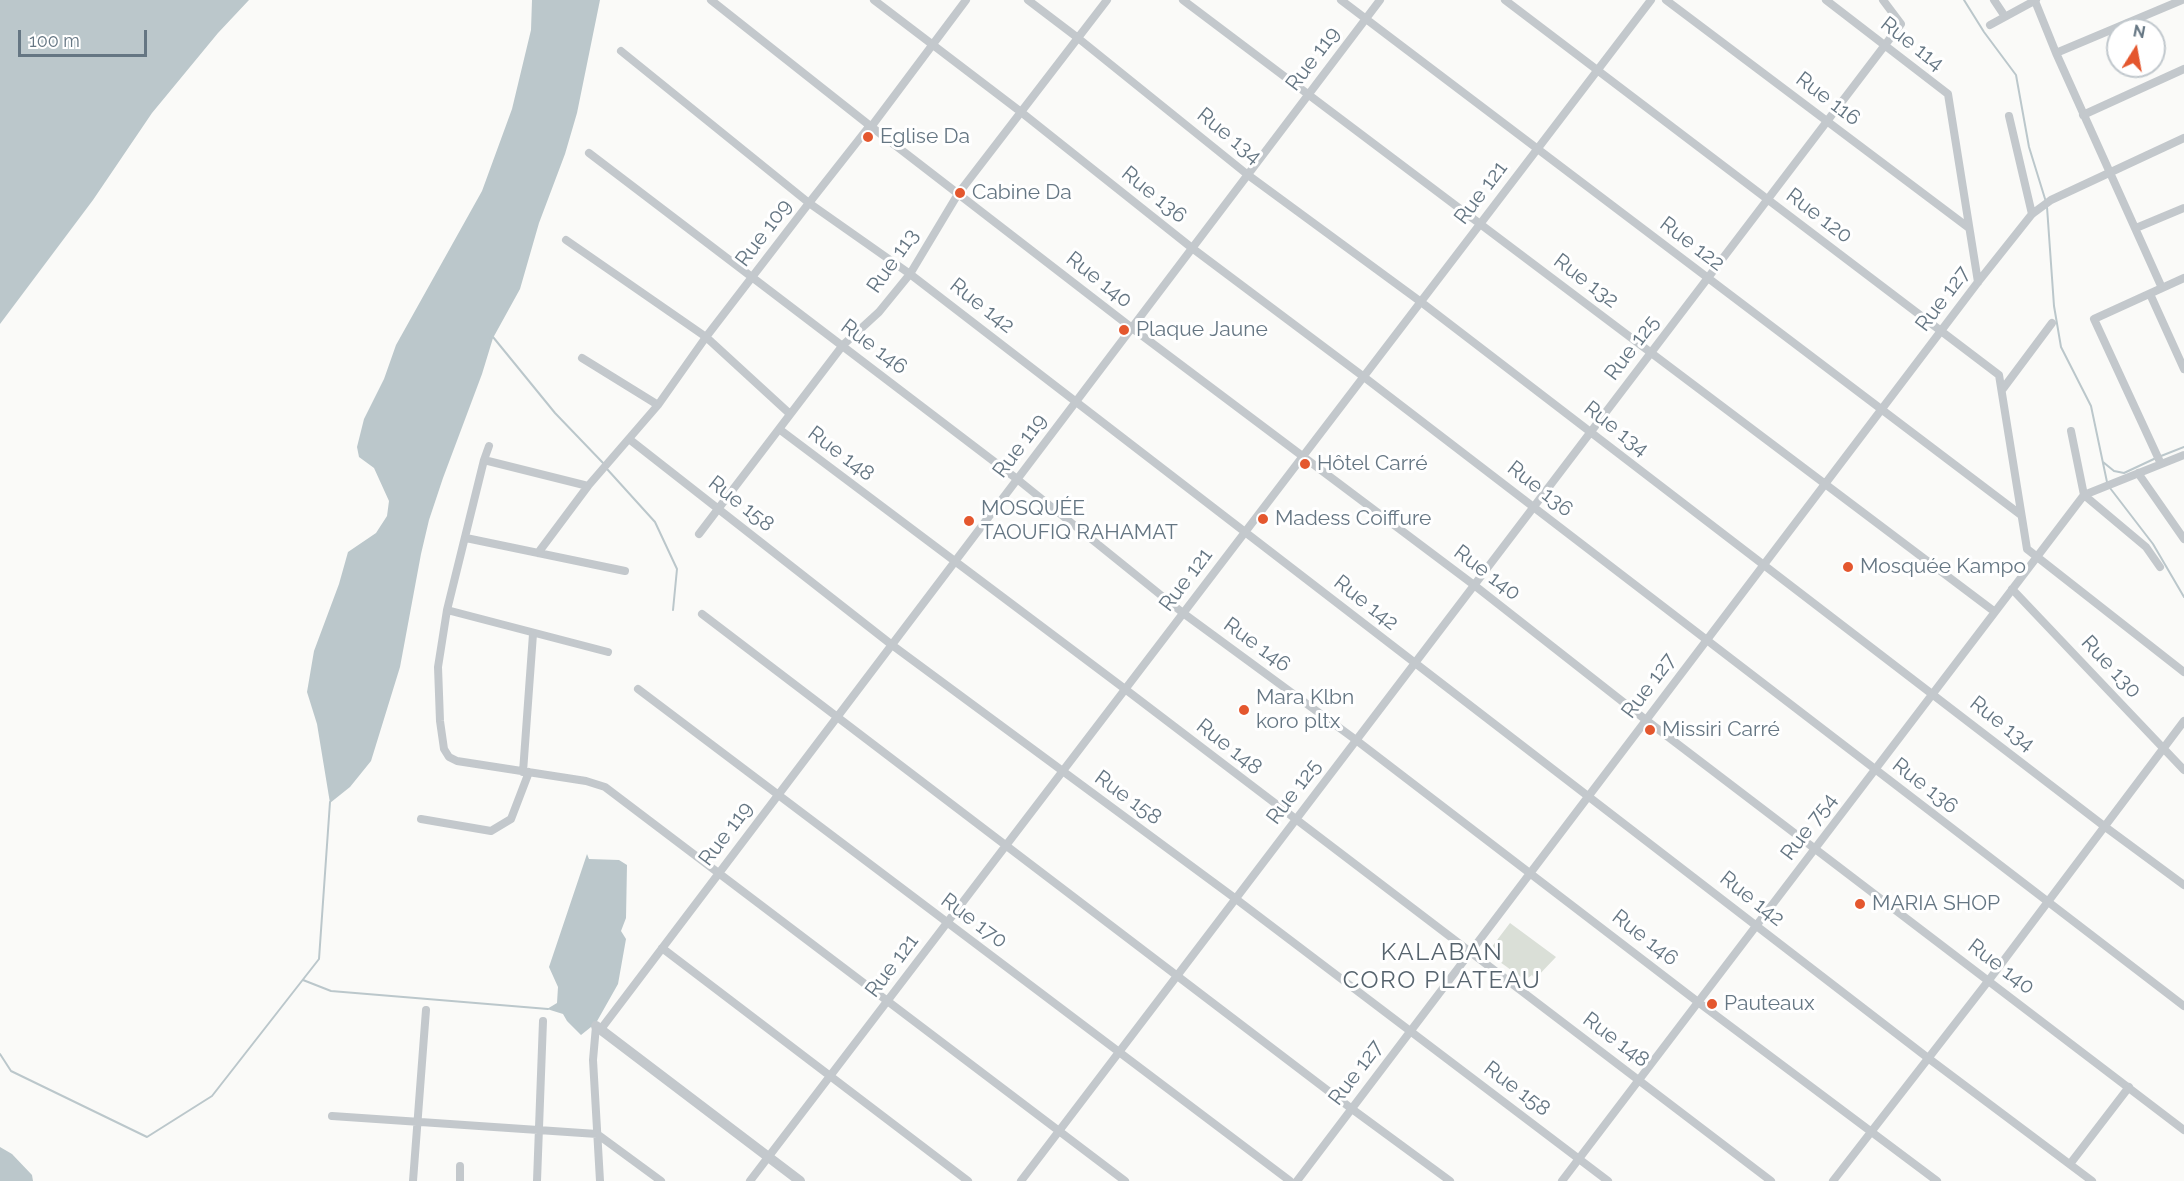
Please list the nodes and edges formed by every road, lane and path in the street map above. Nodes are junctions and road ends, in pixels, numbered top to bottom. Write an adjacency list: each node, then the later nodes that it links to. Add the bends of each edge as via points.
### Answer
1 (711, 0): 32 (street, Rue 140)
2 (874, 0): 21 (street, Rue 136)
3 (966, 0): 21 (street, Rue 109)
4 (1028, 0): 20 (street, Rue 134)
5 (1107, 0): 20 (street, Rue 113)
6 (1183, 0): 27 (street, Rue 132)
7 (1341, 0): 18 (street, Rue 122)
8 (1380, 0): 18 (street, Rue 119)
9 (1505, 0): 26 (street, Rue 120)
10 (1651, 0): 26 (street, Rue 121)
11 (1666, 0): 31 (street, Rue 116)
12 (1826, 0): 22 (street, Rue 114)
13 (1883, 0): 22 (street, Rue 125, via 1901,24)
14 (1994, 0): 17 (street)
15 (2036, 0): 17 (street); 24 (street)
16 (2182, 0): 24 (street)
17 (2004, 15): 19 (street)
18 (1366, 19): 27 (street, Rue 119); 34 (street, Rue 122)
19 (1990, 25)
20 (1078, 38): 28 (street, Rue 113); 37 (street, Rue 134)
21 (933, 46): 28 (street, Rue 136); 32 (street, Rue 109)
22 (1885, 46): 31 (street, Rue 125); 44 (street, Rue 114, via 1948,94)
23 (621, 51): 40 (street, Rue 142)
24 (2056, 53): 29 (street)
25 (2184, 69): 29 (street)
26 (1598, 70): 34 (street, Rue 121); 39 (street, Rue 120)
27 (1309, 94): 37 (street, Rue 119); 43 (street, Rue 132)
28 (1021, 112): 38 (street, Rue 113); 47 (street, Rue 136)
29 (2083, 115): 36 (street)
30 (2009, 116): 42 (street)
31 (1827, 121): 39 (street, Rue 125); 44 (street, Rue 116)
32 (871, 127): 38 (street, Rue 140); 40 (street, Rue 109)
33 (2184, 138): 36 (street)
34 (1538, 149): 43 (street, Rue 121); 51 (street, Rue 122)
35 (590, 153): 49 (street, Rue 146)
36 (2109, 171): 42 (street); 45 (street)
37 (1248, 174): 47 (street, Rue 119); 55 (street, Rue 134)
38 (958, 194): 48 (street, Rue 113); 57 (street, Rue 140)
39 (1768, 200): 51 (street, Rue 125); 58 (street, Rue 120)
40 (809, 203): 48 (street, Rue 142); 49 (street, Rue 109)
41 (2184, 208): 45 (street)
42 (2035, 211): 52 (street, Rue 127)
43 (1480, 224): 55 (street, Rue 121); 61 (street, Rue 132)
44 (1969, 228): 52 (street)
45 (2136, 228): 53 (street)
46 (566, 240): 59 (street)
47 (1192, 248): 57 (street, Rue 119); 64 (street, Rue 136)
48 (910, 274): 60 (street, Rue 113, via 879,312); 66 (street, Rue 142)
49 (752, 278): 59 (street, Rue 109); 60 (street, Rue 146)
50 (2184, 278): 53 (street)
51 (1708, 279): 61 (street, Rue 125); 68 (street, Rue 122)
52 (1978, 282): 58 (street, Rue 127)
53 (2162, 288): 54 (street)
54 (2150, 294): 63 (street); 78 (street, via 2094,319)
55 (1421, 302): 64 (street, Rue 121); 72 (street, Rue 134)
56 (2052, 323): 65 (street)
57 (1132, 328): 66 (street, Rue 119); 76 (street, Rue 140)
58 (1941, 331): 65 (street, Rue 120, via 1999,375); 68 (street, Rue 127)
59 (706, 337): 67 (street, Rue 109); 69 (street)
60 (843, 345): 69 (street, Rue 113); 80 (street, Rue 146)
61 (1651, 353): 72 (street, Rue 125); 81 (street, Rue 132)
62 (582, 358): 67 (street)
63 (2184, 369)
64 (1364, 377): 76 (street, Rue 121); 84 (street, Rue 136)
65 (2002, 390): 86 (street, Rue 120)
66 (1076, 402): 80 (street, Rue 119); 87 (street, Rue 142)
67 (658, 405): 73 (street, Rue 109)
68 (1881, 410): 81 (street, Rue 127); 86 (street, Rue 122)
69 (790, 414): 70 (street, Rue 113)
70 (779, 429): 85 (street, Rue 113); 93 (street, Rue 148)
71 (2071, 431): 83 (street)
72 (1590, 432): 84 (street, Rue 125); 94 (street, Rue 134)
73 (629, 439): 82 (street, Rue 109); 85 (street, Rue 158)
74 (489, 446): 77 (street)
75 (2184, 455): 78 (street)
76 (1302, 457): 87 (street, Rue 121); 97 (street, Rue 140)
77 (484, 460): 82 (street); 89 (street)
78 (2161, 464): 79 (street)
79 (2138, 473): 83 (street); 90 (street)
80 (1017, 480): 93 (street, Rue 119); 101 (street, Rue 146)
81 (1825, 484): 94 (street, Rue 127); 100 (street, Rue 132)
82 (588, 486): 91 (street, Rue 109)
83 (2084, 495): 92 (street, Rue 754); 95 (street, via 2146,547)
84 (1533, 507): 97 (street, Rue 125); 104 (street, Rue 136)
85 (718, 508): 88 (street, Rue 113); 105 (street, Rue 158)
86 (2021, 515): 92 (street, Rue 120, via 2027,549)
87 (1245, 532): 101 (street, Rue 121); 107 (street, Rue 142)
88 (699, 534)
89 (466, 538): 91 (street); 99 (street)
90 (2184, 539)
91 (538, 553): 96 (street)
92 (2037, 557): 98 (street, Rue 754); 108 (street)
93 (955, 562): 105 (street, Rue 119); 110 (street, Rue 148)
94 (1763, 565): 104 (street, Rue 127); 111 (street, Rue 134)
95 (2160, 567)
96 (625, 571)
97 (1474, 585): 107 (street, Rue 125); 113 (street, Rue 140)
98 (2012, 589): 100 (street, Rue 754); 116 (street, Rue 130)
99 (447, 610): 103 (street); 119 (street, via 437,682 444,749 457,761)
100 (1995, 612): 111 (street, Rue 754)
101 (1183, 613): 110 (street, Rue 121); 115 (street, Rue 146)
102 (702, 614): 112 (street)
103 (533, 634): 106 (street); 119 (street)
104 (1706, 640): 113 (street, Rue 127); 117 (street, Rue 136)
105 (892, 645): 112 (street, Rue 119); 120 (street, Rue 158)
106 (608, 652)
107 (1414, 664): 115 (street, Rue 125); 122 (street, Rue 142)
108 (2184, 672)
109 (638, 689): 121 (street, Rue 170)
110 (1125, 689): 120 (street, Rue 121); 124 (street, Rue 148)
111 (1933, 693): 117 (street, Rue 754); 125 (street, Rue 134)
112 (837, 717): 121 (street, Rue 119); 126 (street)
113 (1647, 720): 122 (street, Rue 127); 127 (street, Rue 140)
114 (2184, 721): 116 (street)
115 (1356, 740): 124 (street, Rue 125); 129 (street, Rue 146)
116 (2163, 748): 118 (street, Rue 130); 125 (street)
117 (1875, 770): 127 (street, Rue 754); 132 (street, Rue 136)
118 (2184, 770)
119 (526, 772): 123 (street, via 511,819 503,826 491,831); 128 (street, via 605,787)
120 (1062, 772): 126 (street, Rue 121); 131 (street, Rue 158)
121 (779, 795): 128 (street, Rue 119); 133 (street, Rue 170)
122 (1588, 796): 129 (street, Rue 127); 134 (street, Rue 142)
123 (422, 819)
124 (1295, 820): 131 (street, Rue 125); 136 (street, Rue 148)
125 (2104, 826): 130 (street, Rue 134); 132 (street)
126 (1006, 846): 133 (street, Rue 121); 137 (street)
127 (1815, 849): 134 (street, Rue 754); 138 (street, Rue 140)
128 (719, 873): 135 (street, Rue 119); 139 (street)
129 (1530, 873): 136 (street, Rue 127); 140 (street, Rue 146)
130 (2184, 885)
131 (1236, 899): 137 (street, Rue 125); 145 (street, Rue 158)
132 (2047, 903): 138 (street); 141 (street, Rue 136)
133 (947, 923): 139 (street, Rue 121); 146 (street, Rue 170)
134 (1756, 926): 140 (street, Rue 754); 147 (street, Rue 142)
135 (662, 948): 144 (street, Rue 119); 148 (street)
136 (1470, 953): 145 (street, Rue 127); 149 (street, Rue 148)
137 (1178, 975): 146 (street, Rue 125); 151 (street)
138 (1989, 980): 147 (street); 150 (street, Rue 140)
139 (888, 1001): 148 (street, Rue 121); 156 (street)
140 (1698, 1002): 149 (street, Rue 754); 157 (street, Rue 146)
141 (2184, 1006)
142 (426, 1010): 153 (street)
143 (543, 1021): 154 (street)
144 (598, 1028): 158 (street, via 593,1060); 159 (street)
145 (1410, 1032): 151 (street, Rue 127); 160 (street, Rue 158)
146 (1118, 1053): 156 (street, Rue 125); 173 (street, Rue 170)
147 (1928, 1058): 157 (street); 161 (street, Rue 142)
148 (831, 1076): 159 (street, Rue 121); 170 (street)
149 (1639, 1080): 160 (street, Rue 754); 178 (street, Rue 148)
150 (2129, 1087): 155 (street, Rue 140); 161 (street)
151 (1352, 1109): 174 (street, Rue 127); 175 (street)
152 (332, 1116): 153 (street)
153 (418, 1122): 154 (street); 163 (street)
154 (538, 1130): 158 (street); 165 (street)
155 (2184, 1130)
156 (1059, 1131): 171 (street, Rue 125); 172 (street)
157 (1872, 1131): 179 (street); 180 (street, Rue 146)
158 (597, 1134): 166 (street); 167 (street)
159 (769, 1157): 168 (street, Rue 121); 169 (street)
160 (1579, 1159): 176 (street, Rue 754); 177 (street, Rue 158)
161 (2070, 1164): 181 (street, Rue 142)
162 (460, 1166): 164 (street)
163 (413, 1181)
164 (460, 1181)
165 (537, 1181)
166 (600, 1181)
167 (662, 1181)
168 (750, 1181)
169 (800, 1181)
170 (968, 1181)
171 (1021, 1181)
172 (1125, 1181)
173 (1290, 1181)
174 (1297, 1181)
175 (1450, 1181)
176 (1562, 1181)
177 (1608, 1181)
178 (1771, 1181)
179 (1833, 1181)
180 (1937, 1181)
181 (2092, 1181)

